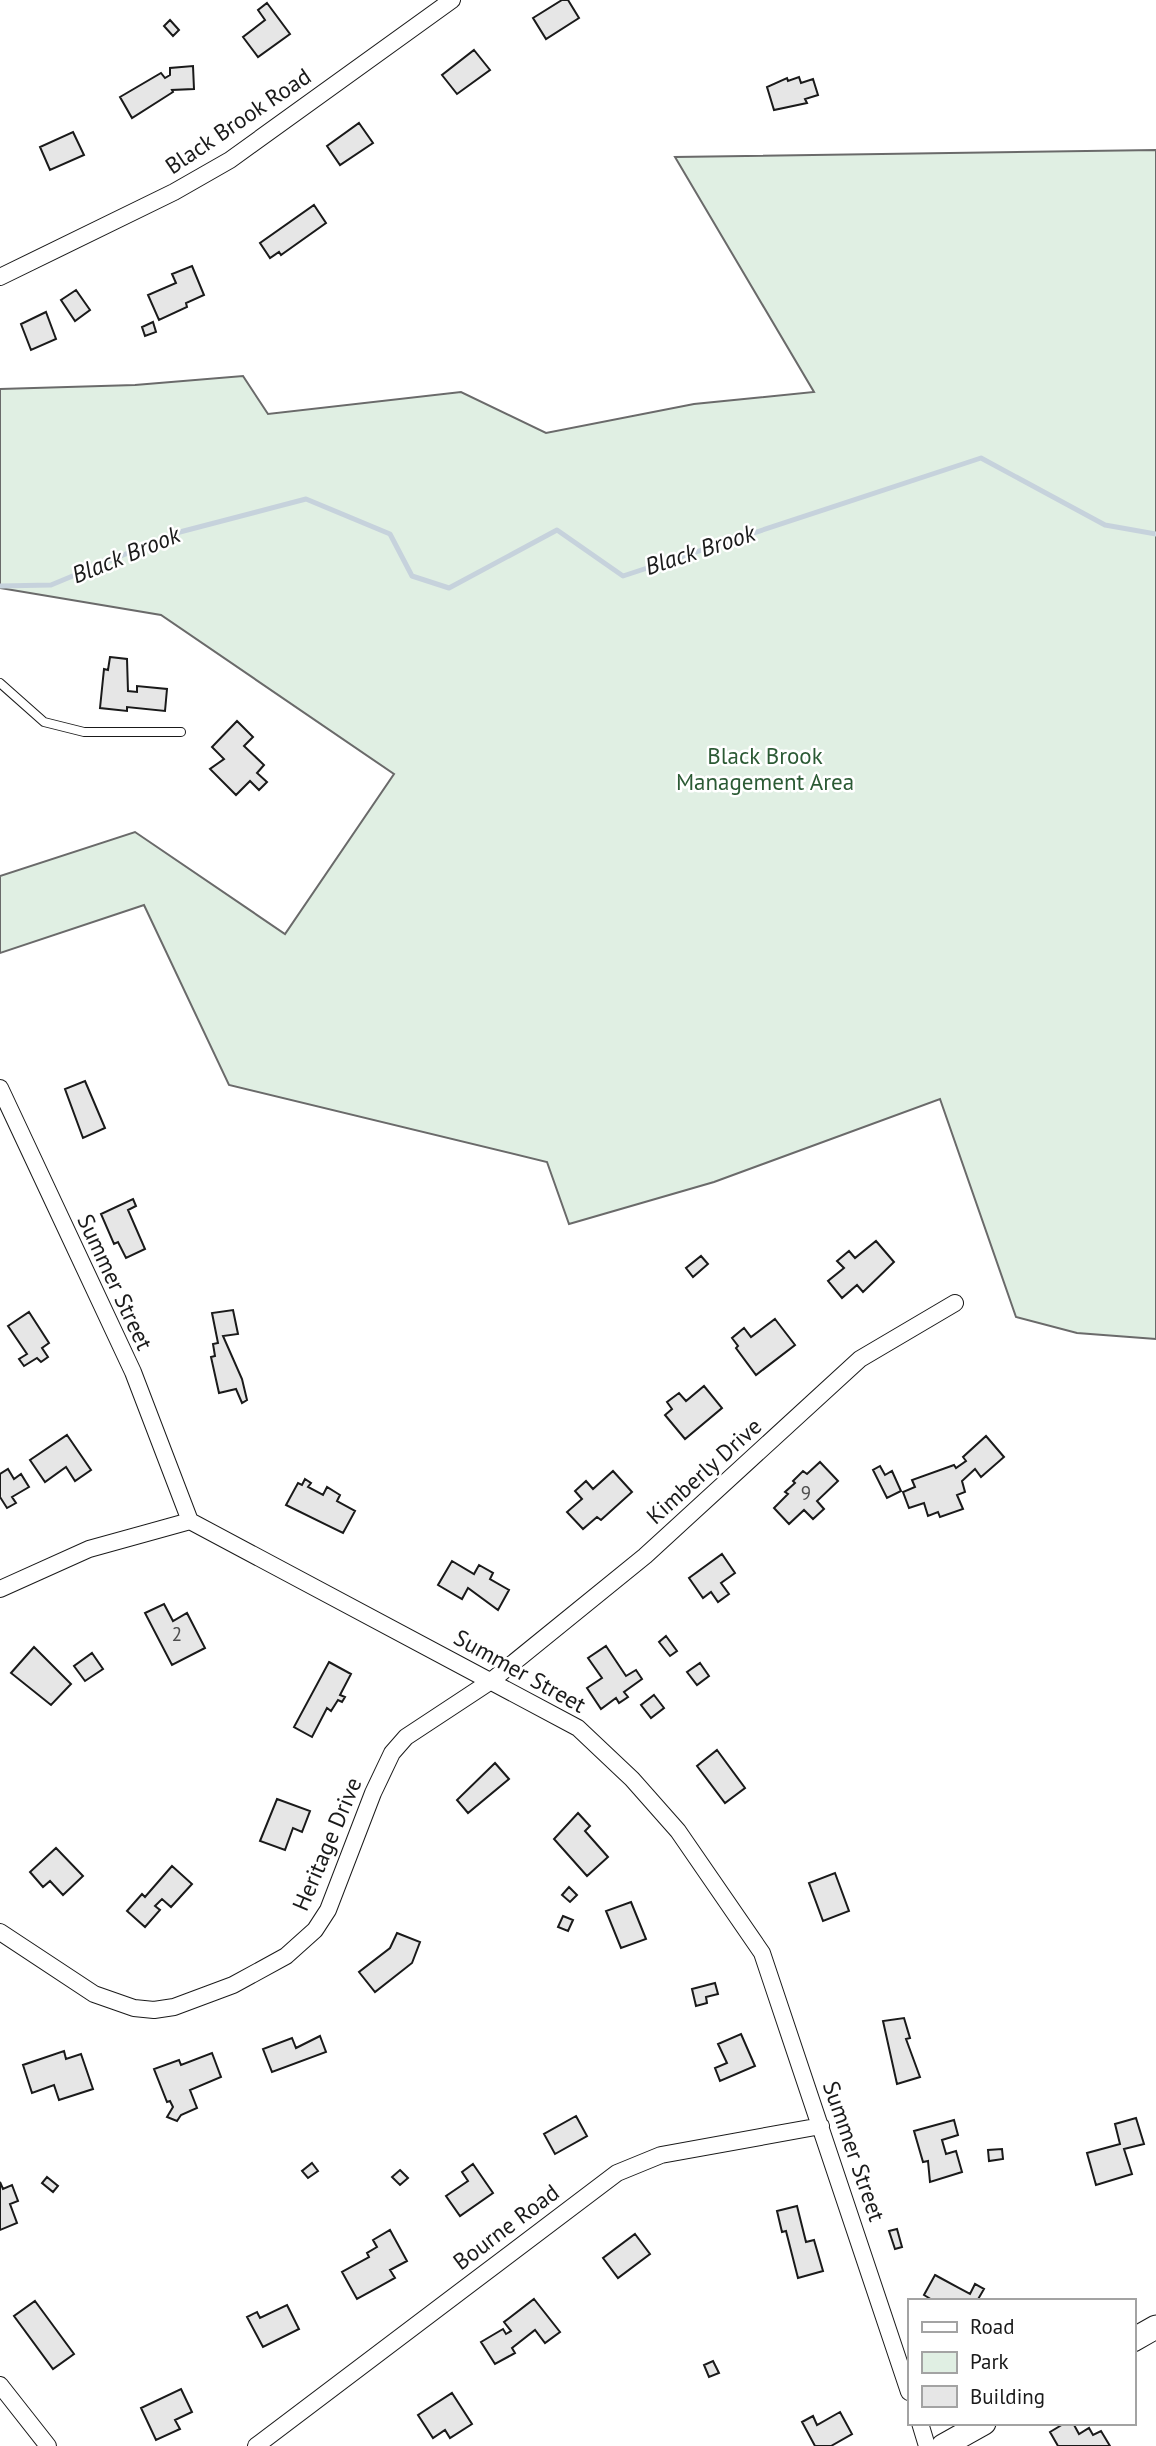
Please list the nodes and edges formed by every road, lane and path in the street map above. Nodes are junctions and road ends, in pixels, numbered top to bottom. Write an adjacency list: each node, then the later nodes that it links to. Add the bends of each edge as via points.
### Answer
1 (452, 0): 2 (street, Black Brook Road, via 230,160)
2 (0, 277)
3 (0, 683): 4 (lane, via 44,722 84,732)
4 (181, 732)
5 (0, 1088): 7 (street, Summer Street, via 133,1372)
6 (955, 1303): 9 (street, Kimberly Drive, via 860,1359 645,1556)
7 (190, 1521): 8 (street, via 89,1549); 9 (street, Summer Street)
8 (0, 1589)
9 (491, 1681): 10 (street, Heritage Drive, via 399,1745 373,1793 328,1910 302,1944 252,1976 174,2007 134,2008 76,1984); 11 (street, Summer Street, via 578,1728 678,1831 762,1954)
10 (0, 1932)
11 (821, 2126): 15 (street, Summer Street); 19 (street, Bourne Road, via 661,2155 617,2173)
12 (1156, 2327): 13 (main road)
13 (1135, 2339)
14 (0, 2385): 18 (street)
15 (908, 2389)
16 (921, 2425): 20 (street)
17 (980, 2425): 21 (main road)
18 (48, 2446)
19 (256, 2446)
20 (927, 2446)
21 (943, 2446)

